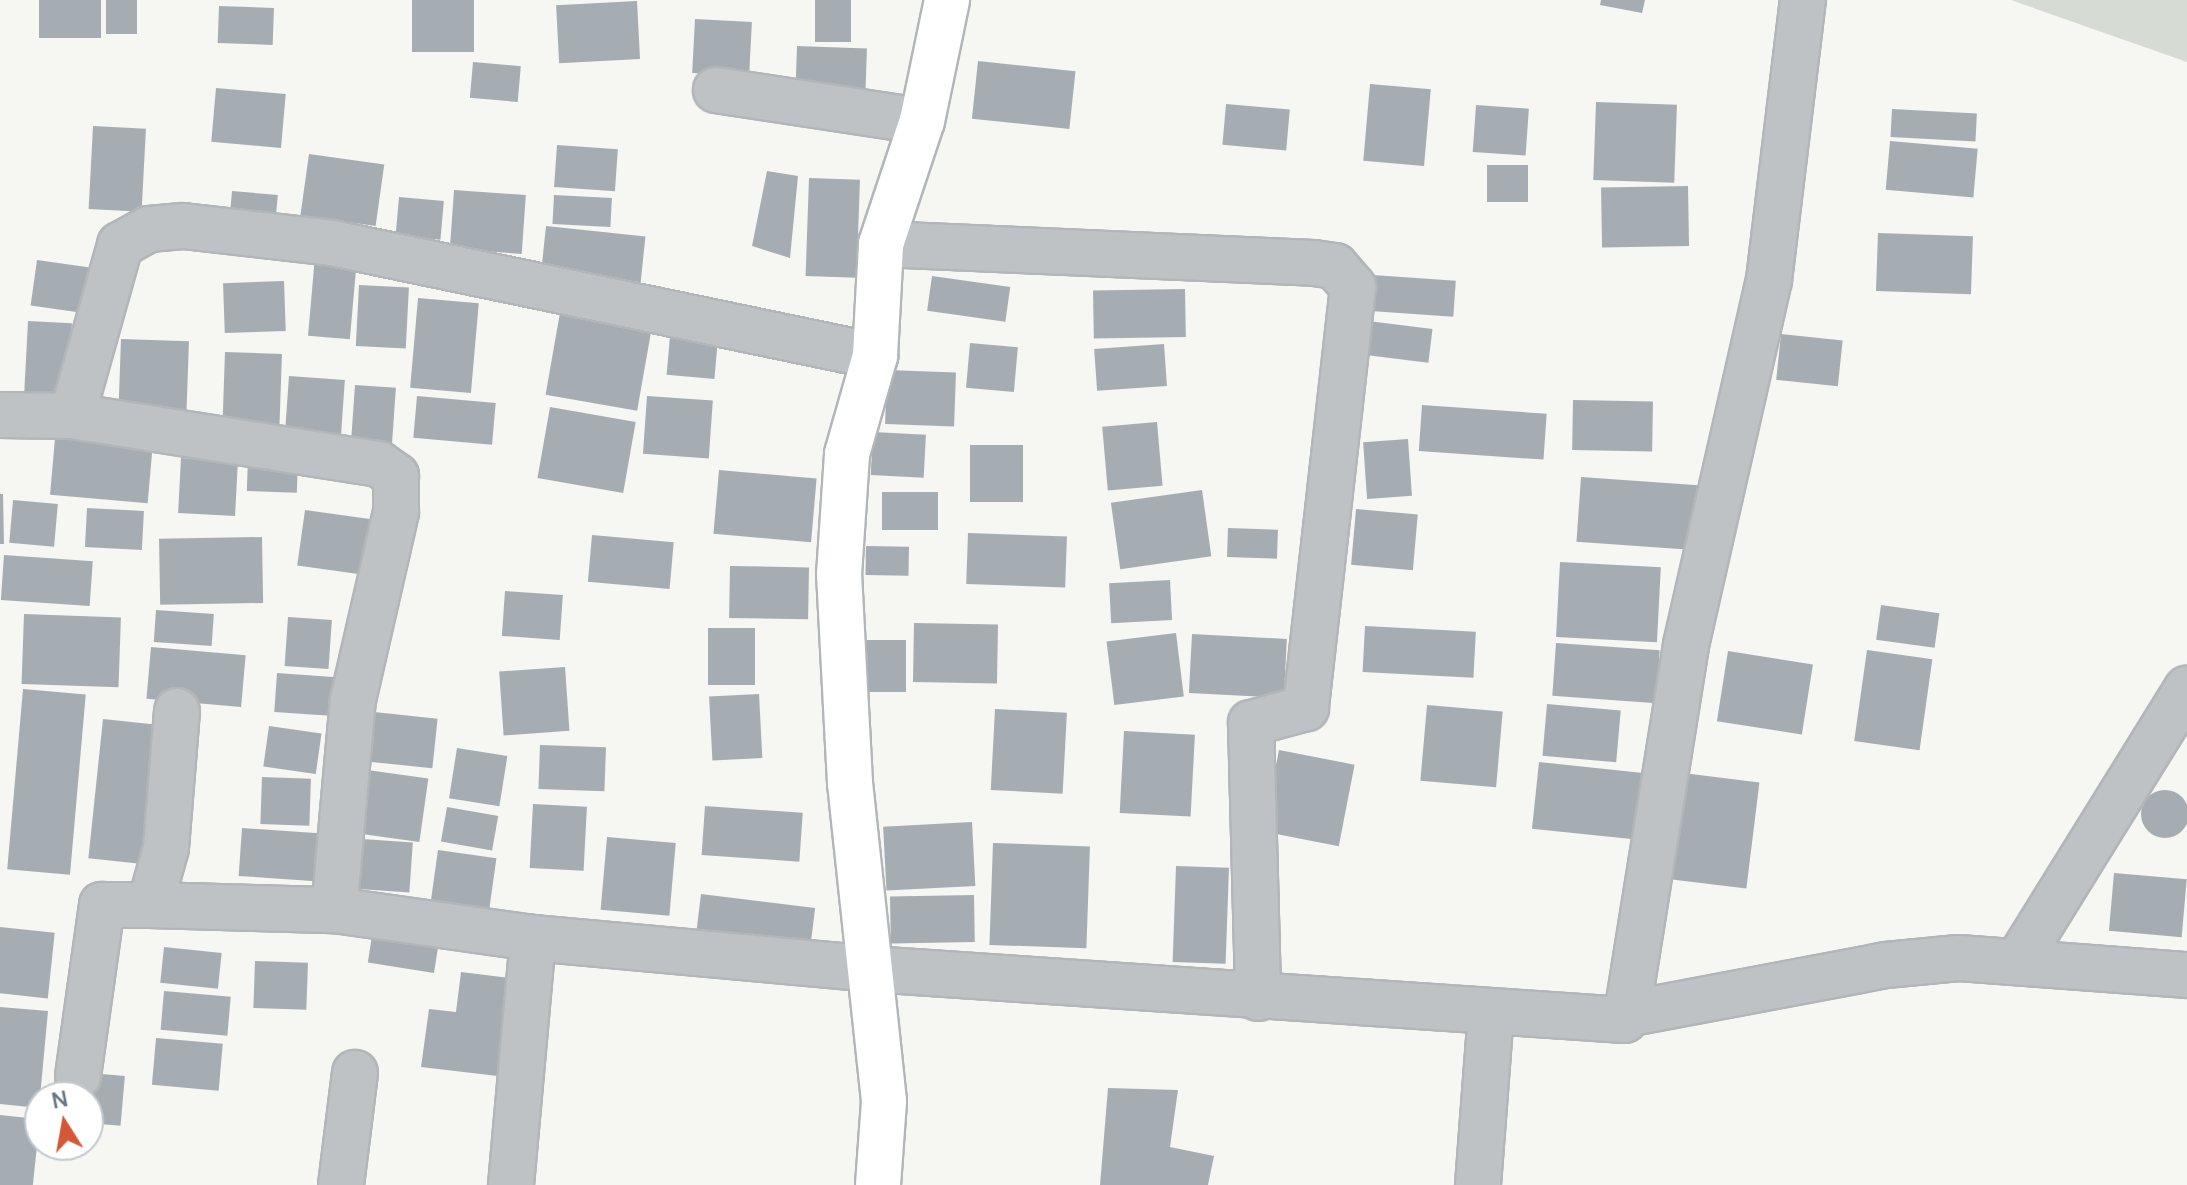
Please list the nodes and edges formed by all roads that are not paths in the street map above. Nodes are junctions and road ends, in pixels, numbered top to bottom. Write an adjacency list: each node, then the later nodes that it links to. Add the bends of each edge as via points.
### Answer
1 (947, 0): 4 (main road)
2 (1803, 0): 19 (street, via 1769,280 1686,645)
3 (716, 90): 4 (street)
4 (922, 121): 5 (main road)
5 (881, 244): 6 (main road); 17 (street, via 1314,263 1335,266 1353,287 1306,708 1251,723)
6 (875, 356): 8 (street, via 332,243 183,226 149,229 120,245); 15 (main road, via 847,454 839,575 850,783)
7 (0, 415): 8 (street)
8 (72, 416): 12 (street, via 379,464 396,476 396,512 353,699)
9 (2187, 689): 14 (street)
10 (177, 711): 11 (street, via 166,848)
11 (150, 905): 12 (street); 21 (street, via 102,905)
12 (334, 910): 13 (street)
13 (533, 938): 15 (street); 23 (street)
14 (2020, 958): 16 (street); 19 (street, via 1886,965)
15 (871, 969): 17 (street); 24 (main road, via 884,1101)
16 (2187, 975)
17 (1258, 998): 18 (street)
18 (1491, 1012): 19 (street, via 1624,1020); 25 (street)
19 (1627, 1014)
20 (355, 1073): 22 (street)
21 (78, 1076)
22 (341, 1185)
23 (511, 1185)
24 (878, 1185)
25 (1478, 1185)

